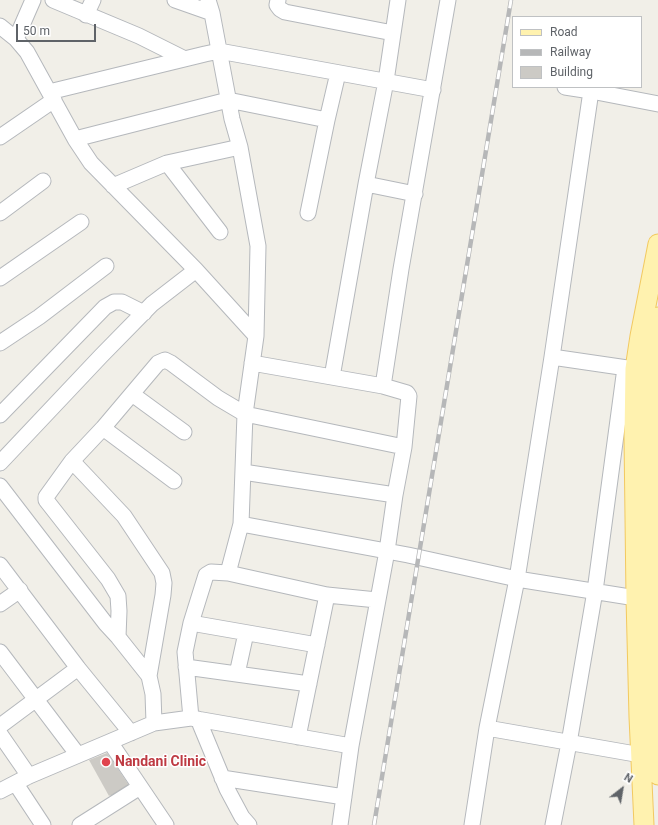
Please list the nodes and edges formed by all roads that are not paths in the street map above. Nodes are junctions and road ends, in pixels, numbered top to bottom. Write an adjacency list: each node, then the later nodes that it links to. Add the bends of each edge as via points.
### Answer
1 (33, 0): 12 (street)
2 (53, 0): 9 (street)
3 (93, 0): 9 (street)
4 (175, 0): 8 (street)
5 (278, 0): 11 (street, via 277,5 285,12)
6 (398, 0): 11 (street)
7 (448, 0): 18 (street)
8 (210, 7): 13 (street)
9 (86, 15): 14 (street, via 139,36)
10 (0, 26): 12 (street)
11 (394, 33): 16 (street)
12 (16, 39): 20 (street, via 27,52)
13 (219, 51): 14 (street); 15 (street); 21 (street)
14 (185, 59): 20 (street)
15 (338, 73): 16 (street); 23 (street)
16 (386, 81): 18 (street); 29 (street)
17 (572, 88): 19 (street)
18 (433, 90): 31 (street)
19 (591, 91): 22 (street); 45 (street)
20 (52, 96): 24 (street, via 37,113); 25 (street)
21 (228, 100): 23 (street); 25 (street); 26 (street)
22 (658, 104)
23 (327, 120): 33 (street)
24 (0, 137)
25 (75, 139): 30 (street, via 91,164)
26 (240, 147): 27 (street); 42 (street, via 258,246)
27 (167, 163): 30 (street); 35 (street)
28 (43, 181): 32 (street)
29 (366, 184): 31 (street); 48 (street)
30 (113, 186): 38 (street)
31 (415, 194): 49 (street)
32 (0, 213)
33 (308, 213)
34 (81, 222): 39 (street)
35 (220, 232)
36 (658, 244): 47 (main road, via 640,336)
37 (106, 266): 44 (street)
38 (196, 270): 40 (street); 42 (street)
39 (0, 278)
40 (152, 305): 52 (street, via 114,302 104,307); 58 (street)
41 (658, 317): 43 (main road)
42 (256, 336): 46 (street)
43 (655, 342): 55 (main road, via 650,392)
44 (0, 343)
45 (552, 356): 47 (street); 67 (street)
46 (252, 363): 48 (street); 51 (street)
47 (630, 368): 69 (street); 71 (main road, via 634,437)
48 (332, 377): 49 (street)
49 (383, 386): 56 (street, via 407,393 409,396)
50 (132, 394): 51 (street, via 158,363 165,360); 53 (street); 54 (street)
51 (240, 412): 56 (street); 59 (street)
52 (0, 415)
53 (103, 428): 57 (street); 60 (street)
54 (184, 432)
55 (654, 436): 85 (main road, via 652,470)
56 (404, 447): 62 (street)
57 (72, 461): 76 (street, via 47,494 46,500 108,579 118,596); 82 (street, via 124,516 162,573 163,595)
58 (0, 463)
59 (243, 472): 62 (street); 63 (street)
60 (174, 481)
61 (0, 486): 76 (street)
62 (395, 495): 64 (street)
63 (242, 524): 64 (street); 66 (street)
64 (387, 551): 67 (street); 72 (street)
65 (0, 565): 68 (street)
66 (228, 573): 70 (street); 74 (street, via 211,572 206,575)
67 (517, 579): 69 (street); 89 (street)
68 (20, 590): 73 (street); 80 (street)
69 (595, 591): 71 (street); 94 (street)
70 (327, 596): 72 (street); 77 (street)
71 (636, 598): 97 (main road)
72 (377, 600): 95 (street)
73 (0, 604)
74 (191, 623): 75 (street); 79 (street, via 185,652)
75 (246, 634): 77 (street); 81 (street)
76 (118, 637): 82 (street)
77 (317, 645): 83 (street)
78 (0, 652): 84 (street)
79 (186, 667): 81 (street); 86 (street)
80 (78, 668): 84 (street); 90 (street)
81 (237, 674): 83 (street)
82 (149, 676): 87 (street)
83 (309, 684): 92 (street)
84 (36, 699): 88 (street); 96 (street)
85 (657, 716): 98 (main road)
86 (192, 718): 87 (street); 92 (street); 100 (street)
87 (157, 723): 90 (street)
88 (0, 726)
89 (488, 728): 94 (street); 111 (street)
90 (131, 733): 93 (street)
91 (0, 734): 99 (street)
92 (298, 737): 95 (street)
93 (110, 742): 96 (street); 102 (street)
94 (569, 743): 97 (street); 112 (street)
95 (351, 746): 104 (street)
96 (78, 755): 99 (street)
97 (641, 755): 113 (main road)
98 (658, 775)
99 (29, 776): 101 (street)
100 (222, 778): 104 (street); 109 (street)
101 (16, 784): 103 (street); 106 (street)
102 (140, 786): 105 (street); 108 (street)
103 (0, 791)
104 (344, 797): 110 (street)
105 (101, 819): 107 (street)
106 (41, 824)
107 (80, 825)
108 (166, 825)
109 (248, 825)
110 (340, 825)
111 (472, 825)
112 (553, 825)
113 (644, 825)

